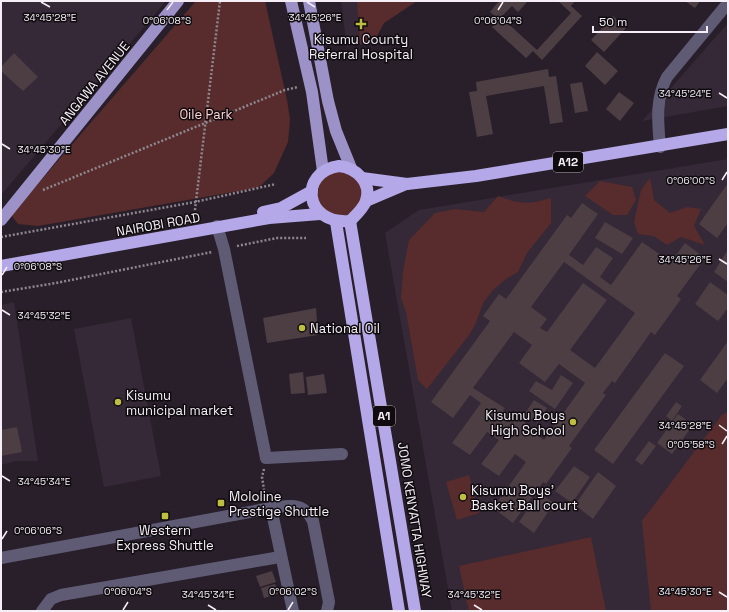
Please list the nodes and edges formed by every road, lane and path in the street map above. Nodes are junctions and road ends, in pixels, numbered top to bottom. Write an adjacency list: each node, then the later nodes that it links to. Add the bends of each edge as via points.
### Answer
1 (178, 1): 20 (main road, ANGAWA AVENUE)
2 (220, 1): 7 (path)
3 (291, 1): 6 (main road)
4 (309, 1): 10 (main road, via 328,101 336,131)
5 (728, 3): 9 (street, via 667,77 661,88 658,123)
6 (310, 83): 7 (path, via 285,90); 11 (main road)
7 (205, 124): 16 (path); 18 (path)
8 (728, 134): 9 (highway, A12)
9 (660, 147): 14 (highway, A12, via 524,169)
10 (351, 168): 11 (highway, via 339,166); 12 (highway)
11 (323, 171): 15 (highway, via 314,182)
12 (362, 178): 14 (highway); 17 (highway, via 366,185)
13 (276, 184): 18 (path)
14 (407, 184): 17 (highway)
15 (312, 190): 19 (highway, via 312,199); 23 (highway, NAIROBI ROAD, via 281,208)
16 (38, 192)
17 (366, 201): 21 (highway)
18 (195, 202): 23 (path); 25 (path)
19 (320, 214): 22 (highway); 24 (highway, NAIROBI ROAD)
20 (1, 220)
21 (350, 221): 22 (highway); 32 (highway, JOMO KENYATTA HIGHWAY / A1)
22 (336, 222): 33 (highway, A1)
23 (194, 226): 28 (highway, NAIROBI ROAD)
24 (217, 226): 27 (street); 28 (highway, NAIROBI ROAD)
25 (1, 237)
26 (306, 238): 27 (path, via 277,238)
27 (224, 249): 29 (path); 31 (street)
28 (1, 265)
29 (1, 292)
30 (342, 454): 31 (street)
31 (266, 458): 34 (path, via 262,477)
32 (396, 493): 33 (highway); 41 (highway, JOMO KENYATTA HIGHWAY / A1)
33 (379, 495): 40 (highway, A1)
34 (269, 508): 35 (street); 36 (street); 39 (street, via 296,506 309,513 313,521 329,602)
35 (280, 557): 37 (street, via 61,595 50,599); 38 (street)
36 (1, 558)
37 (42, 611)
38 (293, 611)
39 (327, 611)
40 (400, 611)
41 (416, 611)

